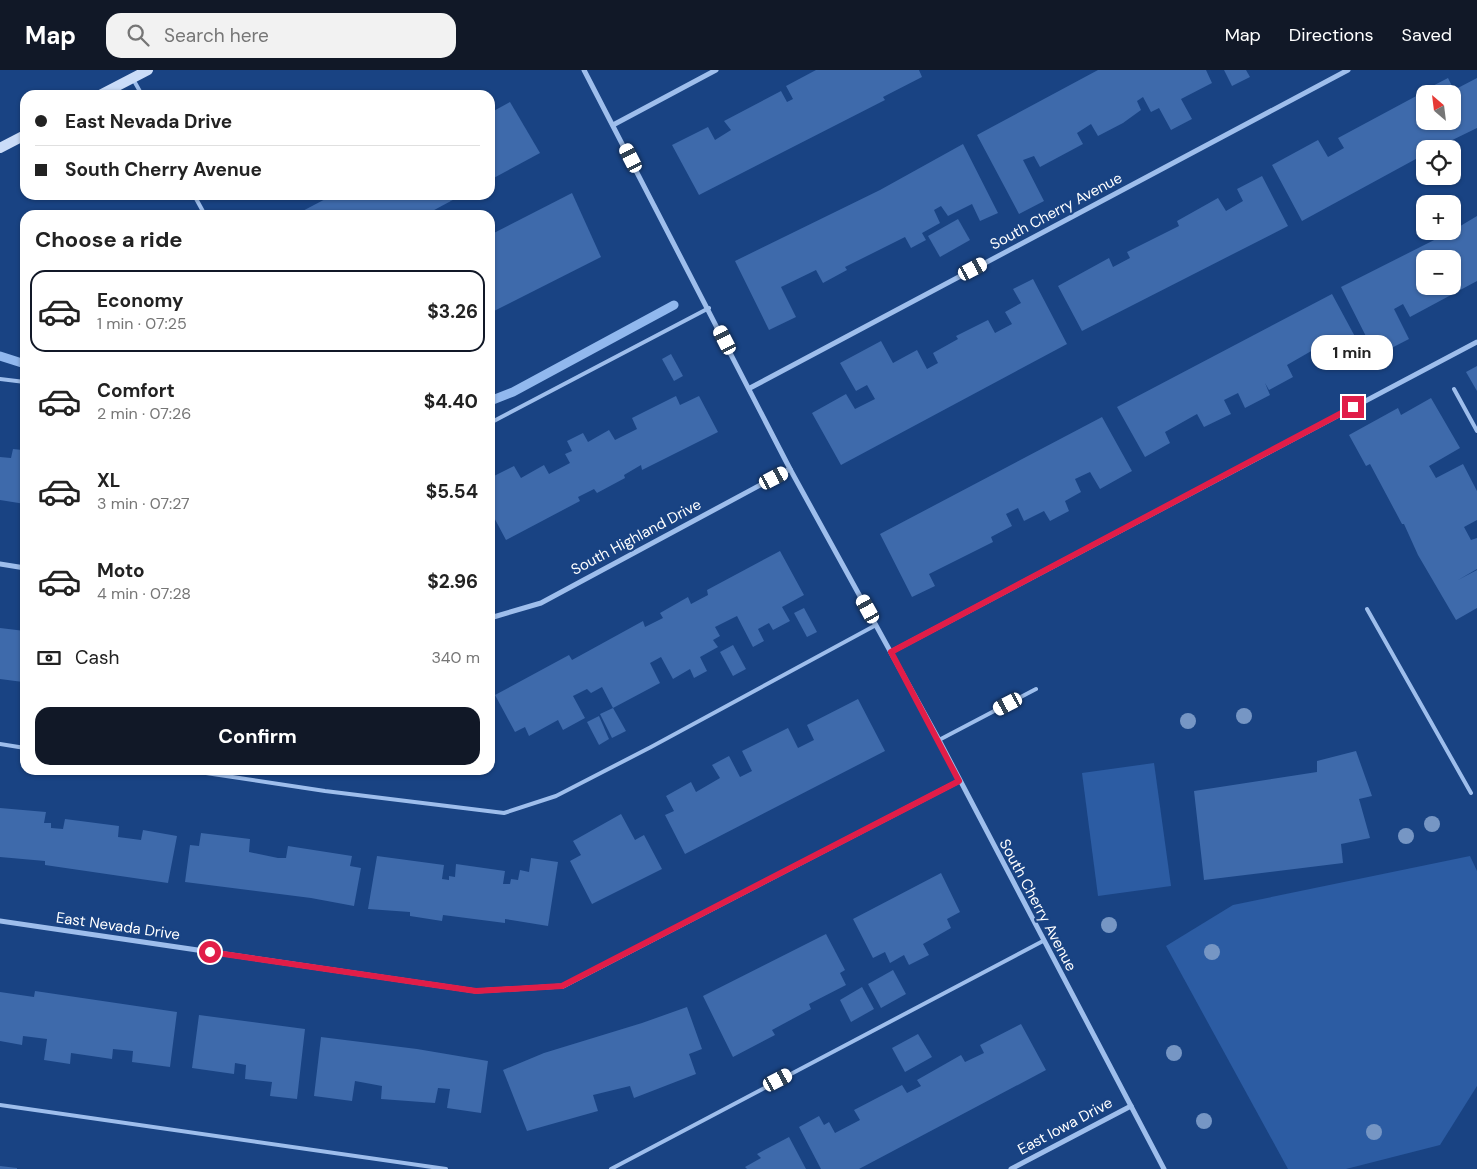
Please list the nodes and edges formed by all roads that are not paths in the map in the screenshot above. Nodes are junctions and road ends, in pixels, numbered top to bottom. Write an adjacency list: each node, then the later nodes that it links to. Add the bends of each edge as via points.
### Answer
1 (148, 70): 5 (main road)
2 (584, 70): 8 (street, South Cherry Avenue)
3 (716, 70): 8 (street)
4 (1348, 70): 15 (street, South Cherry Avenue)
5 (133, 78): 6 (main road); 7 (lane)
6 (110, 90)
7 (139, 90)
8 (614, 125): 11 (street, South Cherry Avenue)
9 (20, 137): 10 (main road)
10 (0, 147)
11 (709, 308): 15 (street, South Cherry Avenue); 17 (lane)
12 (1477, 342): 25 (street)
13 (0, 378): 14 (lane)
14 (20, 381)
15 (750, 388): 19 (street, South Cherry Avenue)
16 (1454, 389): 18 (lane)
17 (495, 420)
18 (1477, 431)
19 (790, 469): 23 (street, South Highland Drive, via 541,603); 24 (street, South Cherry Avenue)
20 (0, 564): 21 (street)
21 (20, 567)
22 (1367, 609): 32 (lane)
23 (495, 617)
24 (876, 625): 25 (street, South Cherry Avenue); 30 (lane, via 556,796 504,813)
25 (891, 652): 27 (street, South Cherry Avenue)
26 (1036, 689): 27 (lane)
27 (939, 740): 31 (street, South Cherry Avenue)
28 (0, 744): 29 (lane)
29 (20, 747)
30 (219, 775)
31 (959, 781): 33 (street, East Nevada Drive, via 562,986 476,991); 34 (street, South Cherry Avenue)
32 (1470, 793)
33 (0, 921)
34 (1043, 940): 36 (street, South Cherry Avenue); 38 (lane)
35 (0, 1105): 37 (lane)
36 (1131, 1106): 39 (street, East Iowa Drive); 40 (street, South Cherry Avenue)
37 (446, 1169)
38 (611, 1169)
39 (1011, 1169)
40 (1164, 1169)

